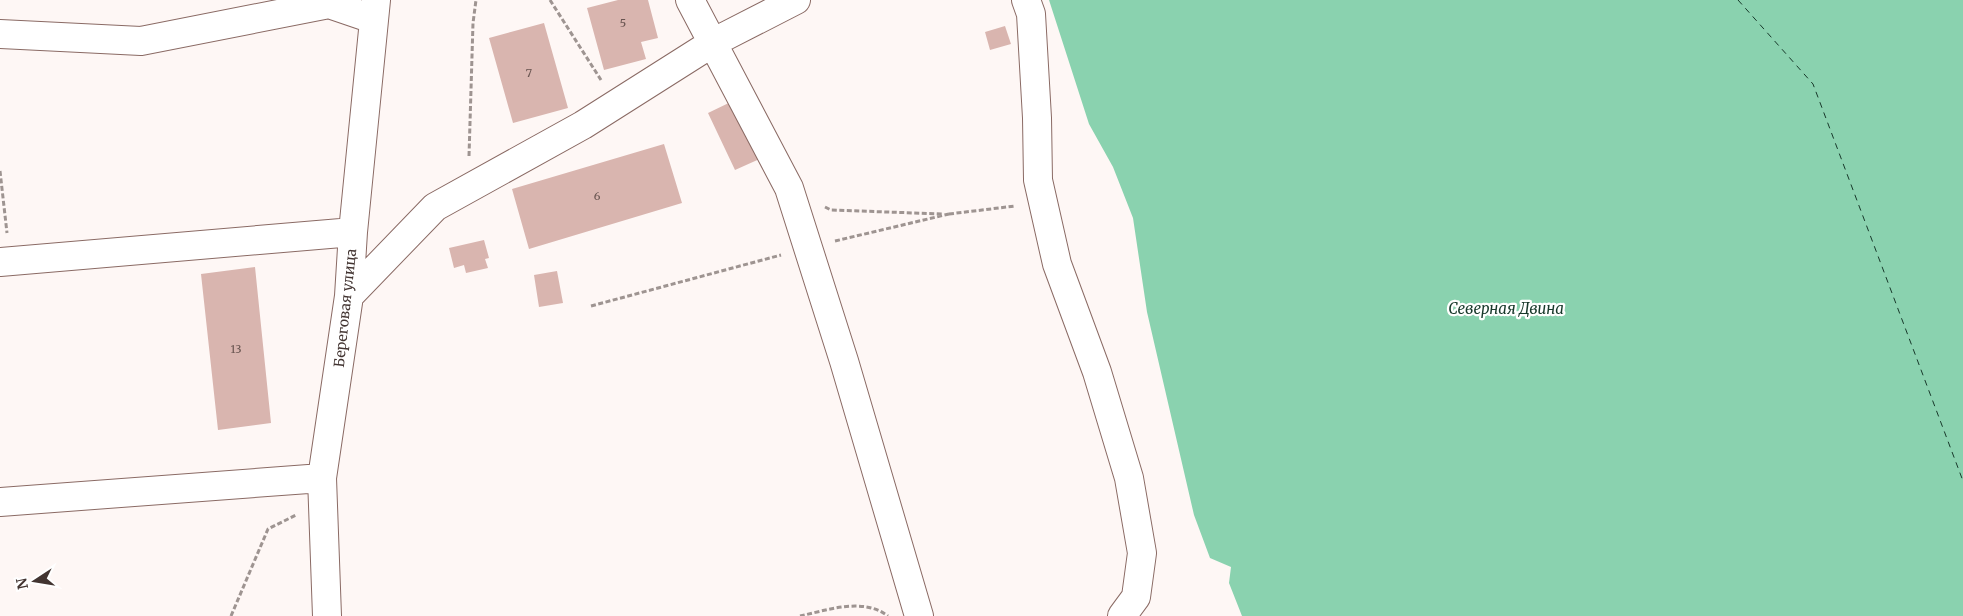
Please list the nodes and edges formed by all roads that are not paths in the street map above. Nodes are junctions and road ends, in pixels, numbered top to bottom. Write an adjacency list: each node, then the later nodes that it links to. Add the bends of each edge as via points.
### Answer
1 (690, 0): 7 (street)
2 (796, 0): 7 (street)
3 (1026, 0): 15 (street, via 1030,14 1037,118 1038,180 1057,264 1097,372 1129,478 1142,553 1136,597)
4 (328, 2): 5 (street); 6 (street, via 141,41)
5 (375, 9): 8 (street, Береговая улица)
6 (0, 34)
7 (714, 42): 10 (street, via 583,125 435,207); 14 (street, via 789,188 847,370)
8 (353, 232): 9 (street); 10 (street, Береговая улица)
9 (5, 261)
10 (349, 296): 11 (street, Береговая улица)
11 (323, 490): 12 (street); 13 (street, Береговая улица)
12 (0, 502)
13 (328, 616)
14 (919, 616)
15 (1122, 616)

